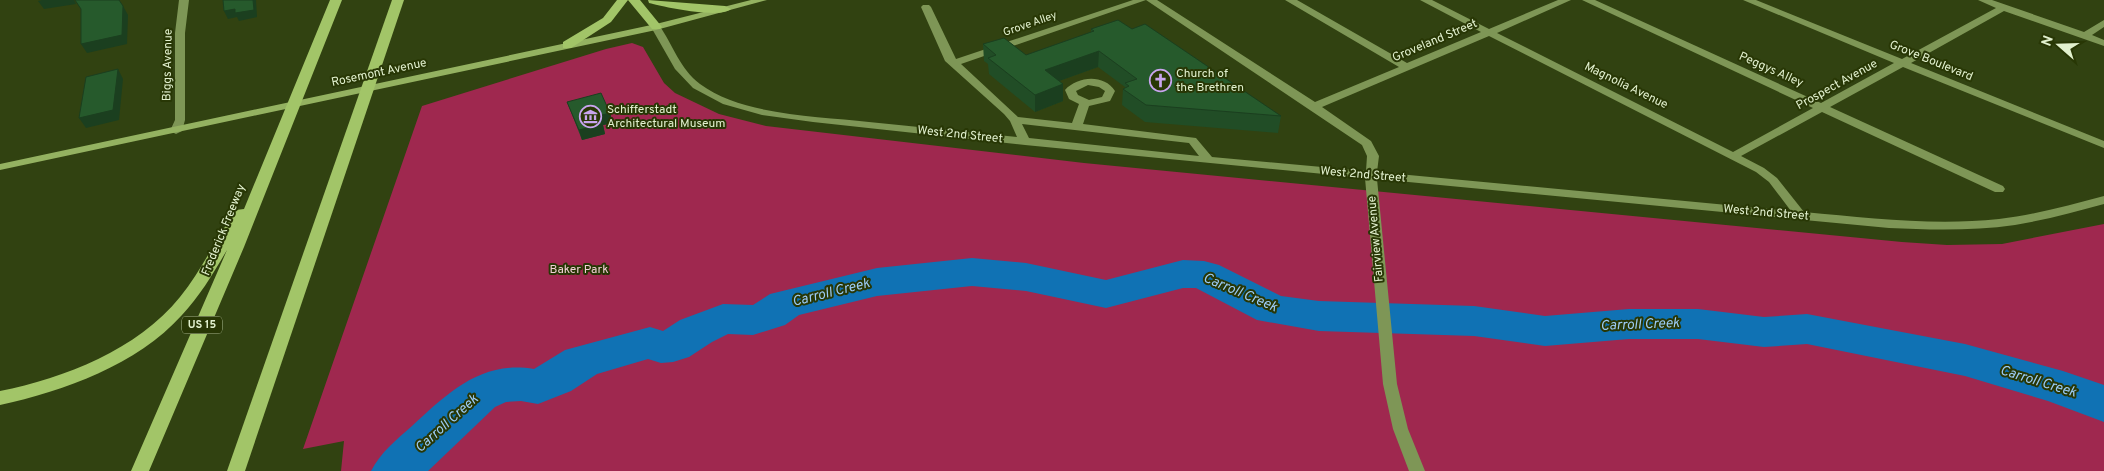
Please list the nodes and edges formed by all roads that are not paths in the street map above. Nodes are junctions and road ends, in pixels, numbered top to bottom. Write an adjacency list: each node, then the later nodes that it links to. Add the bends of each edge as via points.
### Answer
1 (184, 0): 33 (street, Biggs Avenue, via 180,33 180,120)
2 (336, 0): 40 (highway, Frederick Freeway / US 15)
3 (398, 0): 46 (highway)
4 (623, 0): 24 (highway, via 607,20)
5 (634, 0): 20 (highway)
6 (762, 0): 18 (main road, Rosemont Avenue)
7 (1142, 0): 25 (street, Grove Alley)
8 (1151, 0): 29 (street, Fairview Avenue)
9 (1290, 0): 27 (street)
10 (1425, 0): 21 (street, Magnolia Avenue)
11 (1566, 0): 21 (street, Groveland Street)
12 (1587, 0): 30 (street, Peggys Alley)
13 (1748, 0): 26 (street, Grove Boulevard)
14 (1983, 0): 17 (street)
15 (653, 1): 18 (highway, via 689,8); 20 (highway, via 659,10)
16 (926, 7): 25 (street)
17 (2004, 7): 22 (street); 26 (street, Prospect Avenue)
18 (724, 9): 20 (main road, Rosemont Avenue)
19 (2104, 23): 22 (street)
20 (656, 28): 24 (main road, Rosemont Avenue); 34 (street, West 2nd Street, via 689,79 733,104 807,118)
21 (1486, 32): 27 (street, Groveland Street); 36 (street, Magnolia Avenue)
22 (2085, 36): 23 (street)
23 (2104, 43)
24 (567, 45): 33 (main road, Rosemont Avenue)
25 (952, 61): 31 (street)
26 (1902, 63): 30 (street, Prospect Avenue); 35 (street, Grove Boulevard)
27 (1407, 67): 29 (street, Groveland Street)
28 (1085, 103): 32 (street)
29 (1314, 106): 39 (street, Fairview Avenue, via 1367,142 1373,156)
30 (1823, 107): 36 (street, Prospect Avenue); 41 (street, Peggys Alley)
31 (1015, 120): 32 (street); 34 (street)
32 (1077, 126): 37 (street, via 1192,140)
33 (176, 131): 38 (main road, Rosemont Avenue)
34 (1025, 142): 37 (street, West 2nd Street)
35 (2104, 146)
36 (1735, 155): 43 (street, Magnolia Avenue, via 1773,180)
37 (1208, 160): 39 (street, West 2nd Street)
38 (0, 167)
39 (1371, 175): 43 (street, West 2nd Street); 47 (street, Fairview Avenue, via 1389,381 1397,418)
40 (263, 178): 44 (highway, via 176,313 138,342 92,368 42,389); 45 (highway, Frederick Freeway / US 15)
41 (1999, 189)
42 (2104, 200): 43 (street, West 2nd Street, via 2014,221 1969,225 1889,224)
43 (1800, 216)
44 (0, 398)
45 (140, 471)
46 (236, 471)
47 (1418, 471)

